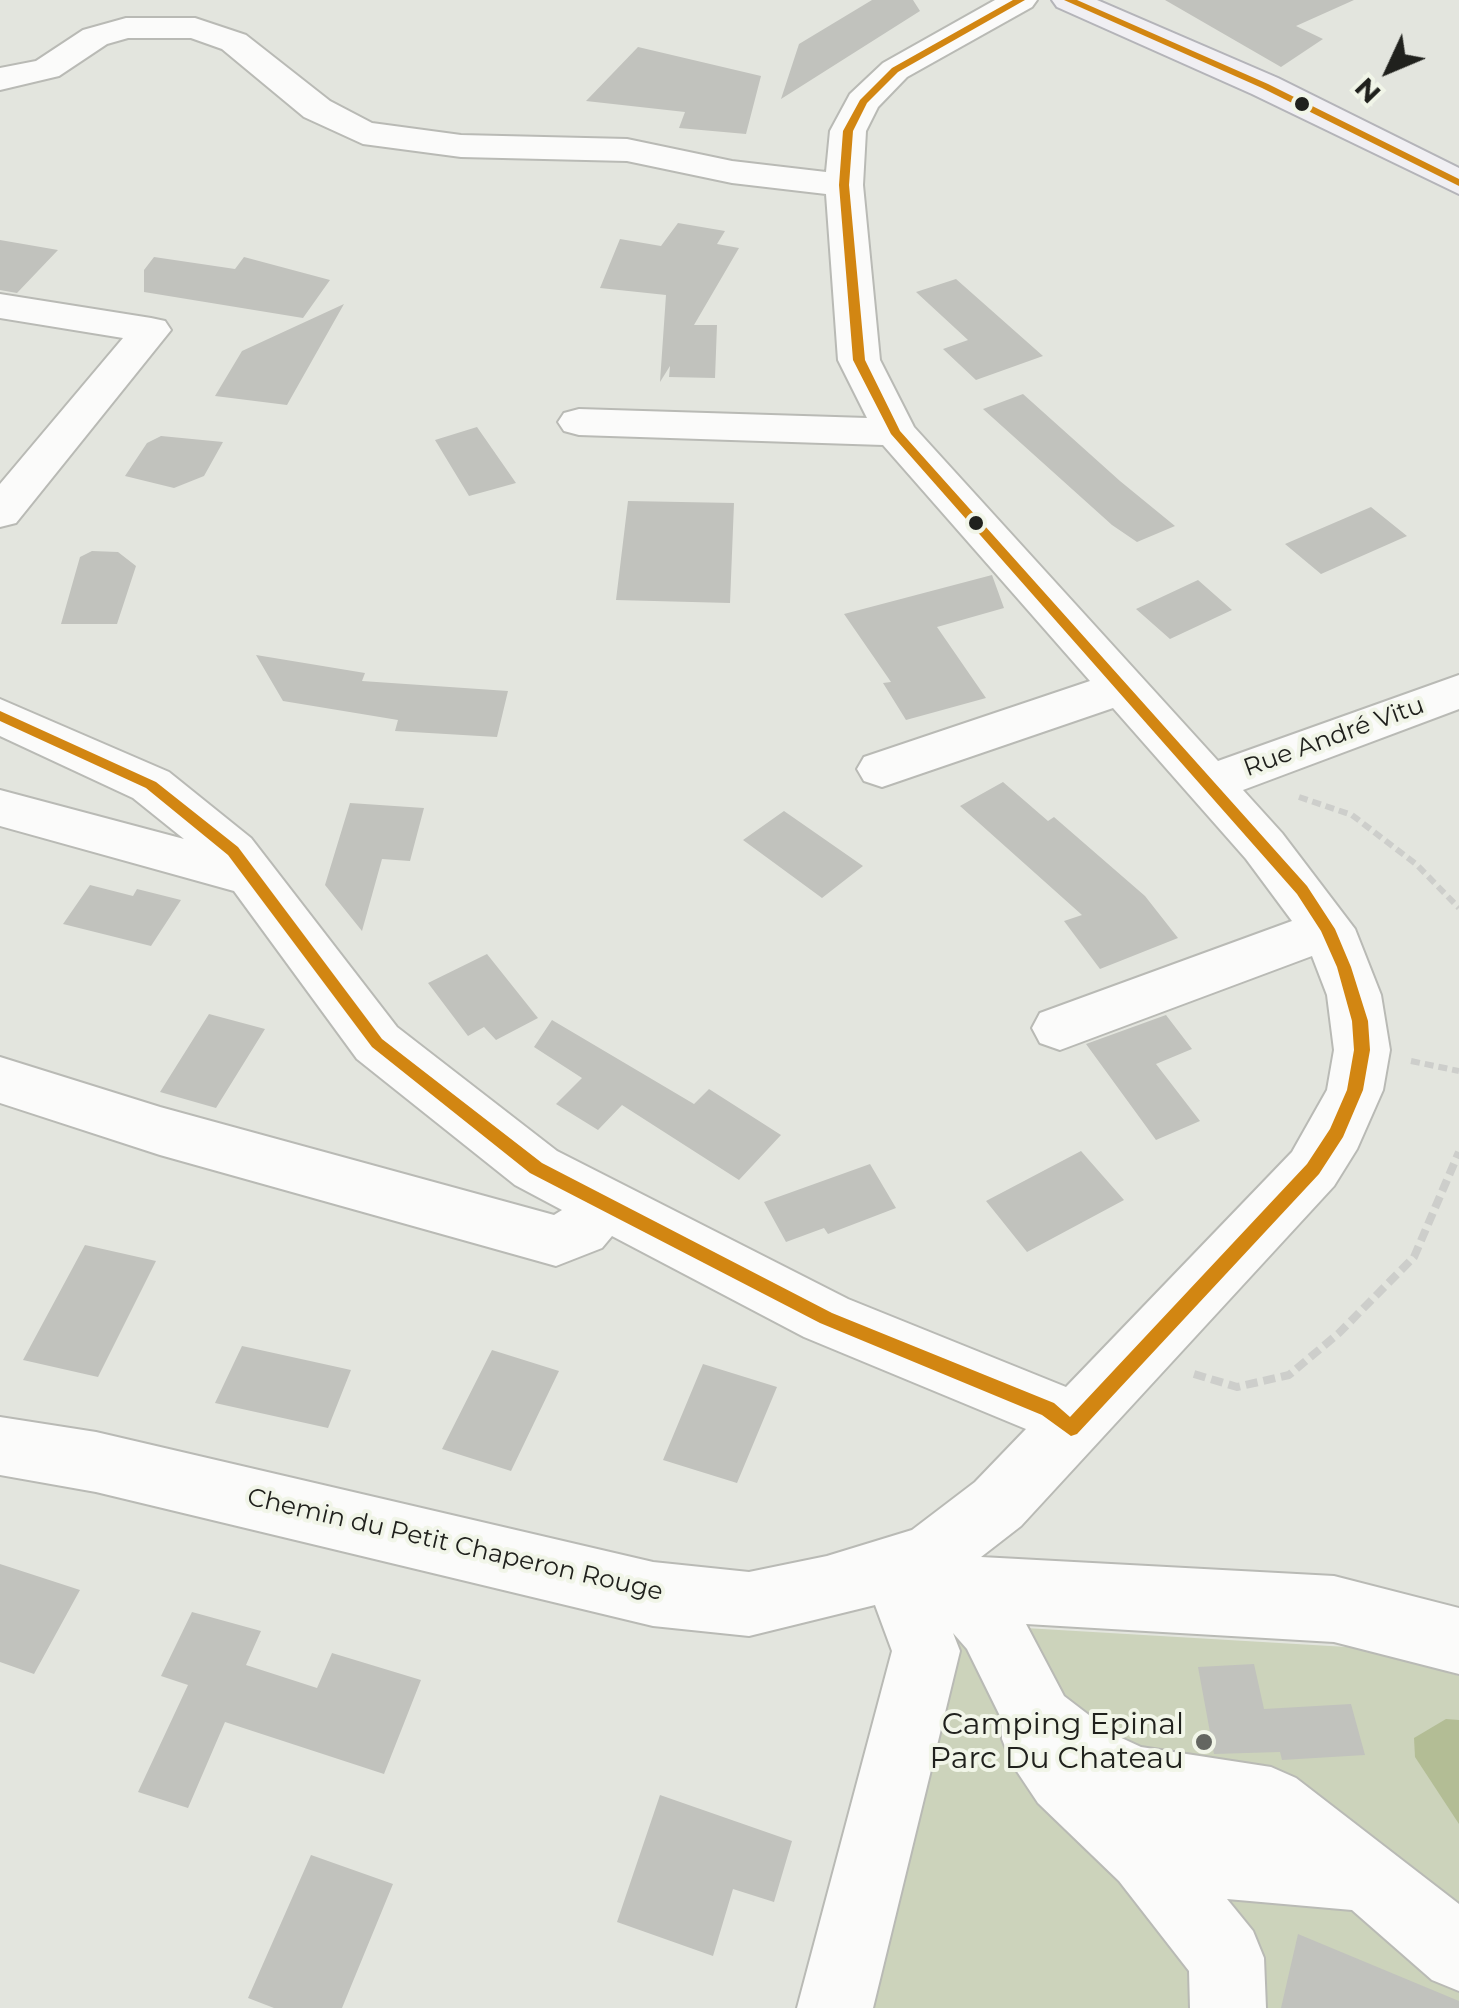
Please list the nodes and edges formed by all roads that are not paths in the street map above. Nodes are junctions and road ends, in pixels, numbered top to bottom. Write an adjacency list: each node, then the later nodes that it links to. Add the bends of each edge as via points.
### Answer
1 (1020, 0): 5 (street, Chemin du Petit Chaperon Rouge, via 913,57 877,85 848,131)
2 (1069, 0): 4 (main road, via 1266,86)
3 (0, 79): 5 (street, via 47,69 95,37 126,28 195,28 234,42 317,109 363,133 461,146 627,150)
4 (1459, 183)
5 (844, 185): 8 (street, Chemin du Petit Chaperon Rouge, via 859,360)
6 (0, 306): 9 (street, via 151,330)
7 (580, 422): 8 (street)
8 (895, 432): 10 (street, Chemin du Petit Chaperon Rouge)
9 (0, 513)
10 (1124, 687): 13 (street); 14 (street, Chemin du Petit Chaperon Rouge)
11 (1456, 695): 14 (street, Rue André Vitu)
12 (0, 716): 16 (street, via 151,785 233,851)
13 (882, 769)
14 (1208, 784): 17 (street, Chemin du Petit Chaperon Rouge)
15 (0, 808): 16 (street)
16 (252, 877): 20 (street, via 377,1043 536,1168)
17 (1328, 929): 18 (street); 21 (street, Chemin du Petit Chaperon Rouge, via 1354,996 1362,1050 1356,1090 1338,1132 1288,1200)
18 (1060, 1028)
19 (0, 1080): 20 (street, via 556,1241 581,1230)
20 (603, 1203): 21 (street, via 826,1318 1048,1409)
21 (1071, 1428): 23 (street, Chemin du Petit Chaperon Rouge)
22 (0, 1446): 23 (street, Chemin du Petit Chaperon Rouge, via 96,1462 653,1594 749,1604)
23 (928, 1571): 24 (street, via 1334,1609); 25 (street, via 991,1626); 29 (street, via 926,1651)
24 (1459, 1641)
25 (1037, 1716): 26 (street, via 1037,1739 1062,1778); 27 (street, via 1090,1760 1138,1782 1271,1803)
26 (1145, 1854): 27 (street); 30 (street, via 1226,1958)
27 (1367, 1874): 28 (street)
28 (1459, 1953)
29 (835, 2008)
30 (1228, 2008)

